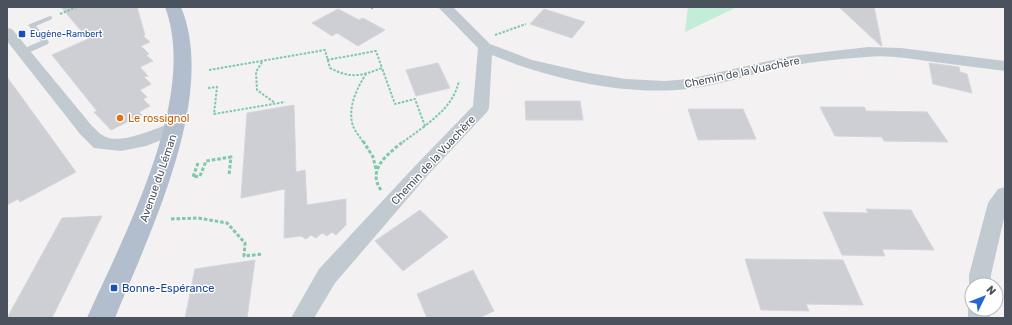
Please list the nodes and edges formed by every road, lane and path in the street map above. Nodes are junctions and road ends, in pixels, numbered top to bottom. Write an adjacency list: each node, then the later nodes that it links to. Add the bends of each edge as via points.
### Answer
1 (69, 7): 2 (path)
2 (76, 7): 5 (path)
3 (173, 7): 22 (main road, Avenue du Léman, via 179,22 182,73)
4 (445, 7): 9 (street)
5 (61, 13)
6 (50, 18): 10 (lane, via 32,25 46,42)
7 (526, 24): 9 (path, via 487,38 493,44)
8 (7, 32): 10 (street)
9 (484, 47): 13 (street, Chemin de la Vuachère, via 528,64 589,78 626,84 665,86 730,76 791,61 868,52 901,53); 27 (street, Chemin de la Vuachère, via 481,108)
10 (23, 52): 22 (street, via 86,130 100,143 121,145 140,142)
11 (327, 60): 12 (path, via 326,50); 14 (path, via 376,51); 16 (path, via 330,68 343,76 356,77)
12 (262, 62): 15 (path); 20 (path, via 256,68 254,76 257,90)
13 (1005, 66)
14 (382, 68): 16 (path); 21 (path, via 395,104 415,99)
15 (210, 70)
16 (366, 74): 24 (path, via 358,85 351,104 352,125 376,161)
17 (459, 81): 21 (path, via 457,92 448,107)
18 (208, 88): 20 (path, via 217,87 214,114)
19 (285, 102): 20 (path)
20 (276, 103)
21 (425, 126): 24 (path, via 394,149)
22 (175, 128): 31 (main road, Avenue du Léman, via 147,212)
23 (198, 163): 25 (path, via 193,177 200,176 206,161 231,156)
24 (376, 169): 27 (path, via 376,183 383,192)
25 (229, 175)
26 (1005, 194): 30 (street, via 998,203)
27 (396, 199): 32 (street, Chemin de la Vuachère, via 327,276)
28 (171, 219): 29 (path, via 198,218 227,223 245,243 244,256)
29 (263, 254)
30 (980, 277)
31 (101, 318)
32 (302, 318)

